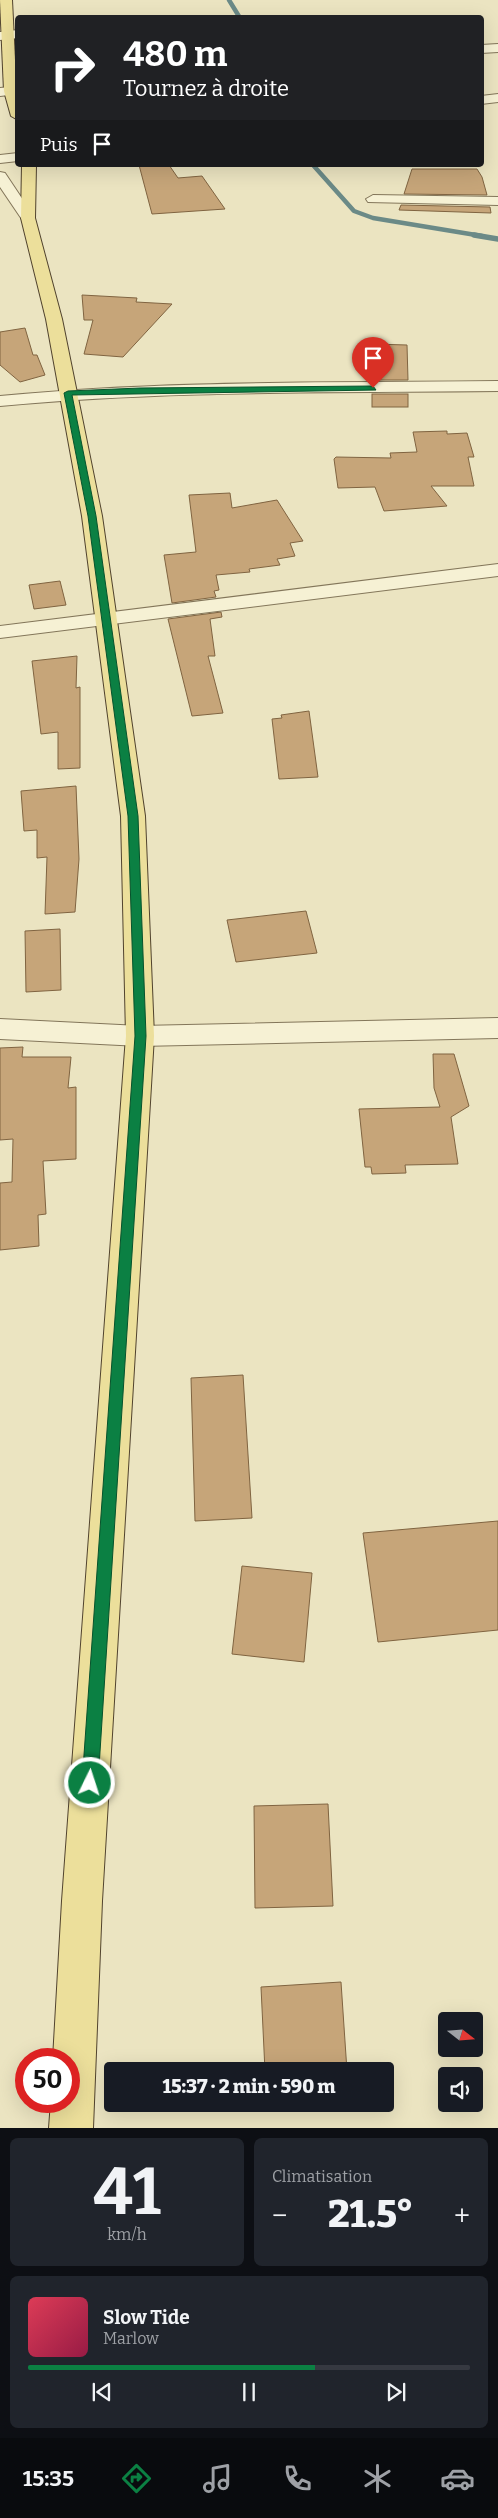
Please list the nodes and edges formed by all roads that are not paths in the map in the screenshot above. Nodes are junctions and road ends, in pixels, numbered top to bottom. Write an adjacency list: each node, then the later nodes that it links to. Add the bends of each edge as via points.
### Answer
1 (6, 0): 2 (main road)
2 (8, 35): 5 (main road)
3 (498, 48): 4 (street)
4 (484, 49)
5 (9, 91): 8 (main road)
6 (498, 98): 7 (street)
7 (484, 100)
8 (15, 108)
9 (15, 157): 10 (street)
10 (0, 159)
11 (29, 167): 15 (main road)
12 (0, 176): 15 (street)
13 (373, 199): 14 (street)
14 (498, 201)
15 (28, 218): 17 (main road, via 54,319)
16 (498, 386): 17 (street)
17 (68, 393): 18 (street); 20 (main road, via 92,516)
18 (0, 401)
19 (498, 570): 20 (street)
20 (106, 619): 21 (street); 24 (main road, via 133,816)
21 (0, 632)
22 (498, 1028): 24 (street)
23 (0, 1029): 24 (street)
24 (140, 1036): 25 (main road, via 83,1881)
25 (71, 2128)

